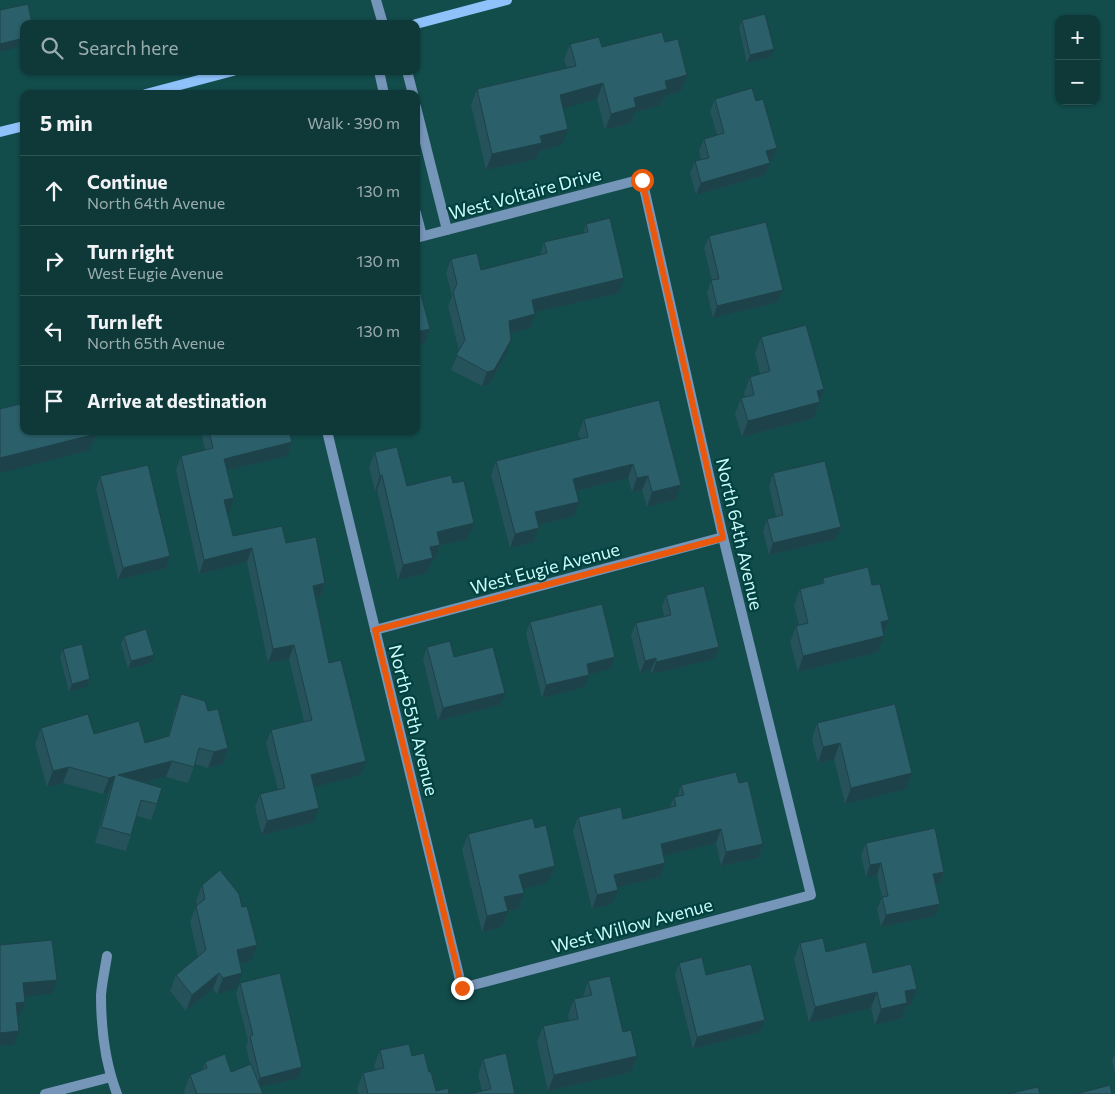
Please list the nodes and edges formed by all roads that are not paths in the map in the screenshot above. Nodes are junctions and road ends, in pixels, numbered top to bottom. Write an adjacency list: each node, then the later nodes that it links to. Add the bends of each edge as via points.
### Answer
1 (376, 0): 3 (street)
2 (507, 0): 4 (main road)
3 (382, 20)
4 (420, 23)
5 (218, 75): 8 (main road)
6 (381, 75): 9 (street)
7 (408, 75): 10 (street)
8 (161, 90)
9 (383, 90)
10 (412, 90)
11 (20, 127): 12 (main road)
12 (0, 132)
13 (421, 147): 15 (street)
14 (642, 180): 15 (street, West Voltaire Drive); 18 (street, North 64th Avenue)
15 (447, 230): 16 (street, West Voltaire Drive)
16 (420, 237)
17 (328, 435): 19 (street, North 65th Avenue)
18 (723, 538): 19 (street, West Eugie Avenue); 20 (street, North 64th Avenue)
19 (375, 630): 22 (street, North 65th Avenue)
20 (811, 895): 22 (street, West Willow Avenue)
21 (107, 956): 23 (street, via 102,1025)
22 (462, 988)
23 (111, 1077): 24 (street); 25 (street)
24 (45, 1094)
25 (117, 1094)

